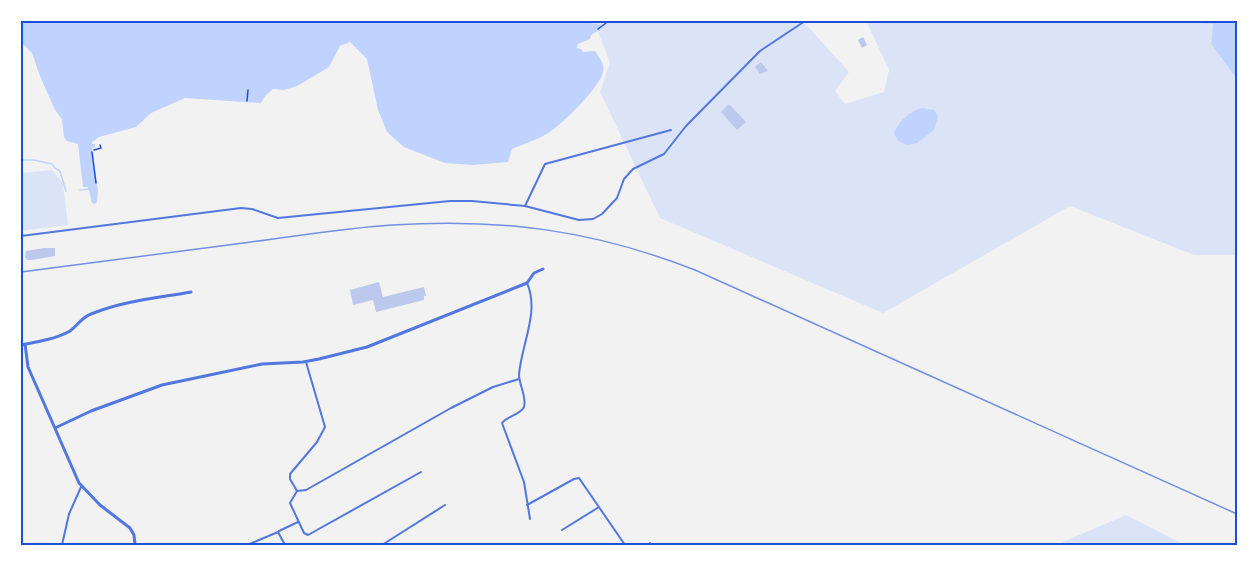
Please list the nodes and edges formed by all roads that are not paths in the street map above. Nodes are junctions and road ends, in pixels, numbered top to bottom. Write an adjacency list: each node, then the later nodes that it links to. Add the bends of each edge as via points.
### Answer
1 (805, 21): 3 (street, via 760,51 664,154 633,169 624,178 617,198 602,214 579,220)
2 (671, 130): 3 (street, via 545,164)
3 (525, 206): 4 (street, via 450,201 278,218 241,208)
4 (21, 236)
5 (543, 269): 6 (street)
6 (527, 283): 9 (street, via 367,347); 10 (street, via 531,311)
7 (190, 292): 8 (street, via 100,310 83,317 65,333)
8 (23, 344): 11 (street, via 28,367)
9 (306, 362): 11 (street, via 262,364 162,385); 14 (street, via 325,427 290,474)
10 (519, 379): 14 (street, via 490,388 306,490); 16 (street, via 523,408 504,420 502,426 524,482)
11 (55, 428): 13 (street)
12 (421, 472): 19 (street, via 310,535 304,533)
13 (81, 488): 22 (street, via 69,514); 23 (street, via 130,528)
14 (297, 491): 19 (street, via 290,503)
15 (445, 505): 26 (street)
16 (527, 505): 17 (street, via 578,478); 18 (street)
17 (599, 507): 20 (street); 27 (street)
18 (530, 519)
19 (298, 522): 21 (street)
20 (562, 530)
21 (278, 532): 24 (street); 25 (street)
22 (62, 545)
23 (135, 545)
24 (247, 545)
25 (285, 545)
26 (382, 545)
27 (625, 545)

